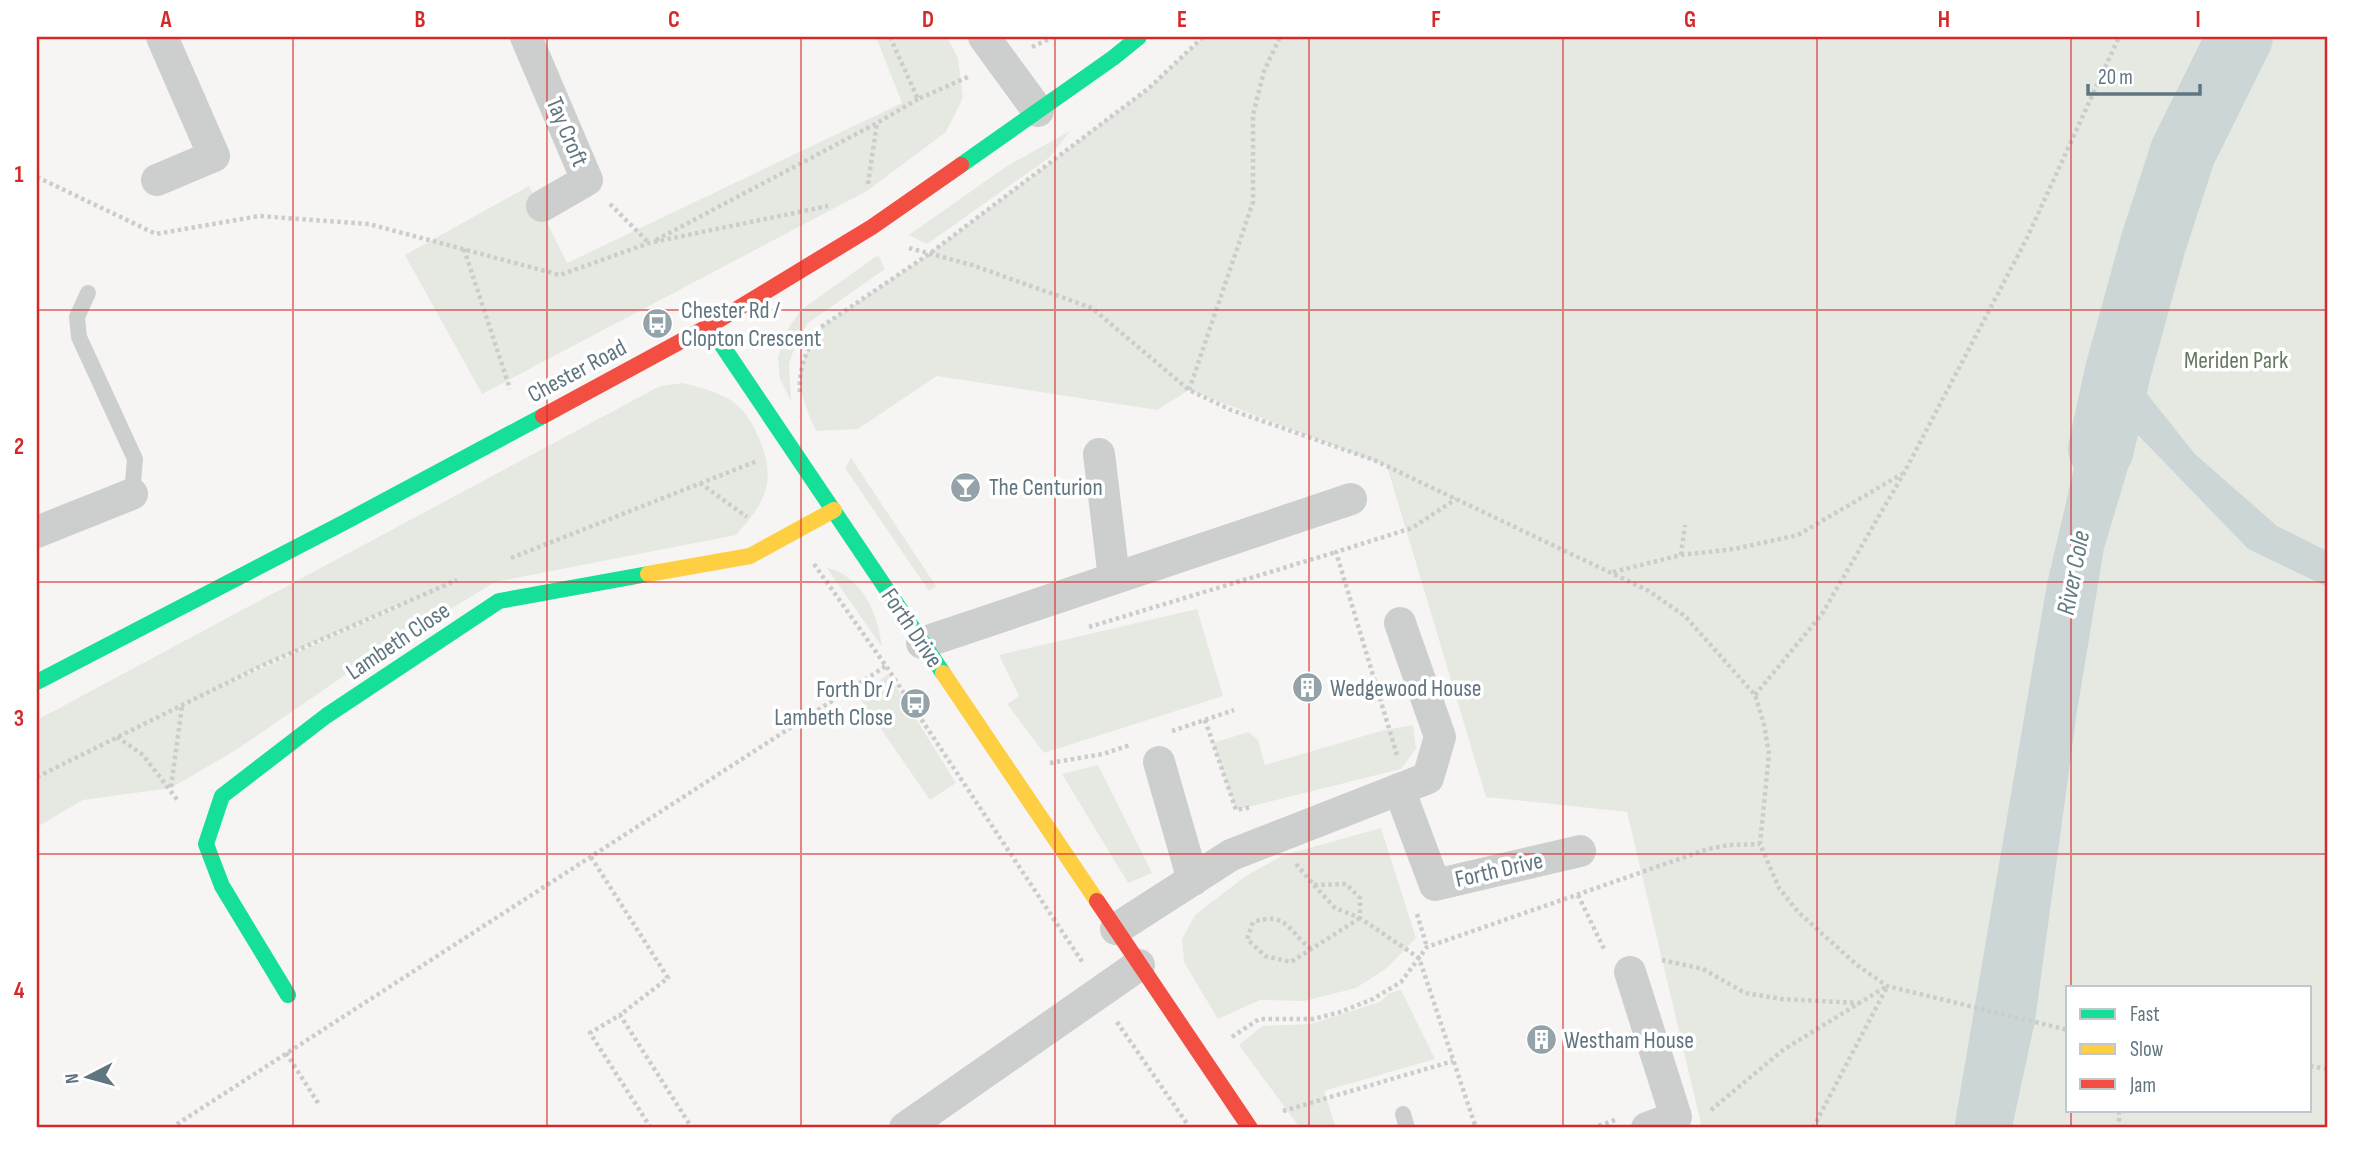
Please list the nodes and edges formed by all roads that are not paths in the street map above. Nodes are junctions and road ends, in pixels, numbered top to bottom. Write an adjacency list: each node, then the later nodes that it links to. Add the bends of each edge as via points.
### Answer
1 (162, 37): 8 (street, via 215,156)
2 (526, 37): 9 (street, Tay Croft, via 587,180)
3 (1130, 37): 6 (street, Chester Road)
4 (1139, 37): 6 (street, Chester Road)
5 (992, 47): 7 (street)
6 (1113, 58): 7 (street, Chester Road)
7 (1038, 111): 11 (street, Chester Road, via 872,227)
8 (158, 180)
9 (542, 206)
10 (88, 293): 13 (lane, via 77,317 79,337 135,458)
11 (709, 326): 15 (street, Forth Drive); 20 (street, Chester Road)
12 (1099, 454): 17 (street)
13 (132, 494): 16 (street)
14 (1351, 499): 17 (street)
15 (834, 510): 19 (street, Forth Drive); 28 (street, Lambeth Close, via 750,556 499,601 326,716 222,796 206,844 222,886)
16 (37, 532)
17 (1114, 578): 19 (street)
18 (1399, 622): 22 (street, via 1440,737 1429,778)
19 (922, 643): 25 (street, Forth Drive)
20 (37, 682)
21 (1159, 762): 24 (street)
22 (1399, 789): 23 (street, Forth Drive, via 1435,885); 24 (street, via 1231,855)
23 (1580, 851)
24 (1193, 880): 25 (street)
25 (1116, 929): 26 (street, Forth Drive)
26 (1139, 965): 29 (street); 30 (street, Forth Drive)
27 (1630, 972): 31 (street, via 1676,1117)
28 (288, 995)
29 (905, 1128)
30 (1250, 1128)
31 (1647, 1128)

